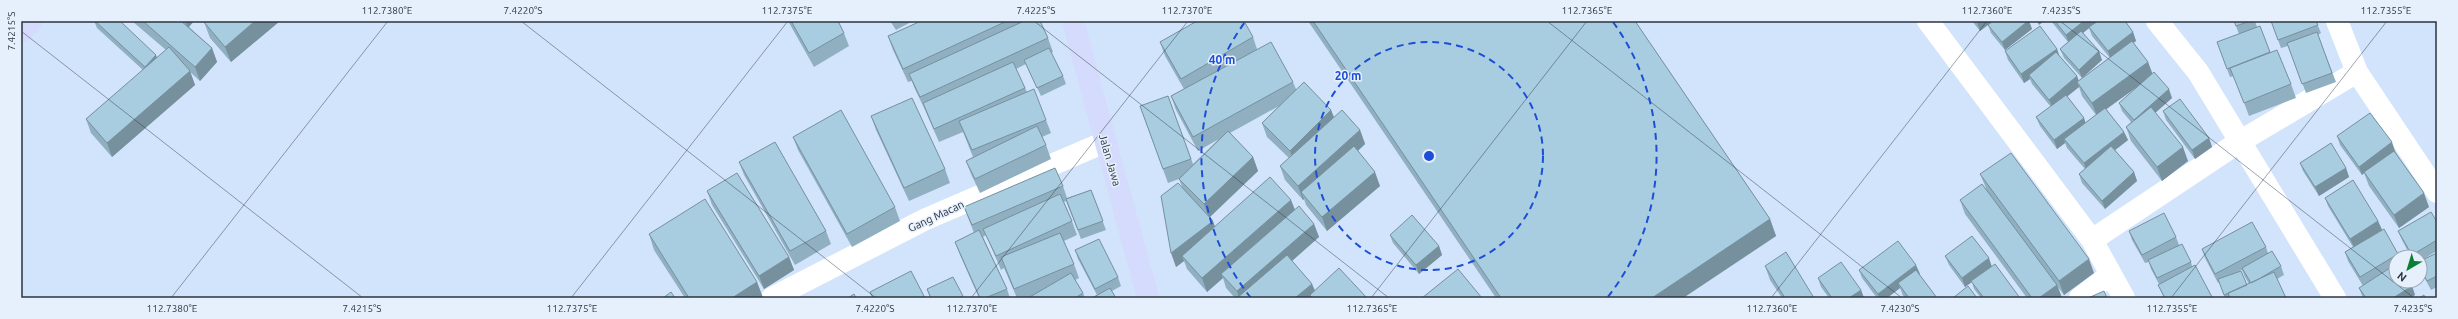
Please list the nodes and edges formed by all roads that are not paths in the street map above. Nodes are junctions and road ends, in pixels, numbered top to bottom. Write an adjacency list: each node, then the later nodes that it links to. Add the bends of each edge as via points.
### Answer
1 (32, 21): 7 (street)
2 (1073, 21): 10 (street, Jalan Jawa)
3 (1928, 21): 13 (street)
4 (2157, 21): 8 (street)
5 (2177, 21): 8 (street)
6 (2337, 21): 9 (street)
7 (21, 32)
8 (2198, 72): 11 (street)
9 (2357, 72): 11 (street); 12 (street)
10 (1104, 142): 15 (street, Gang Macan, via 926,219); 16 (street, Jalan Jawa)
11 (2239, 142): 13 (street); 19 (street)
12 (2437, 192)
13 (2092, 240): 14 (street)
14 (2110, 275): 17 (street); 18 (street)
15 (772, 298)
16 (1148, 298)
17 (2080, 298)
18 (2124, 298)
19 (2335, 298)

